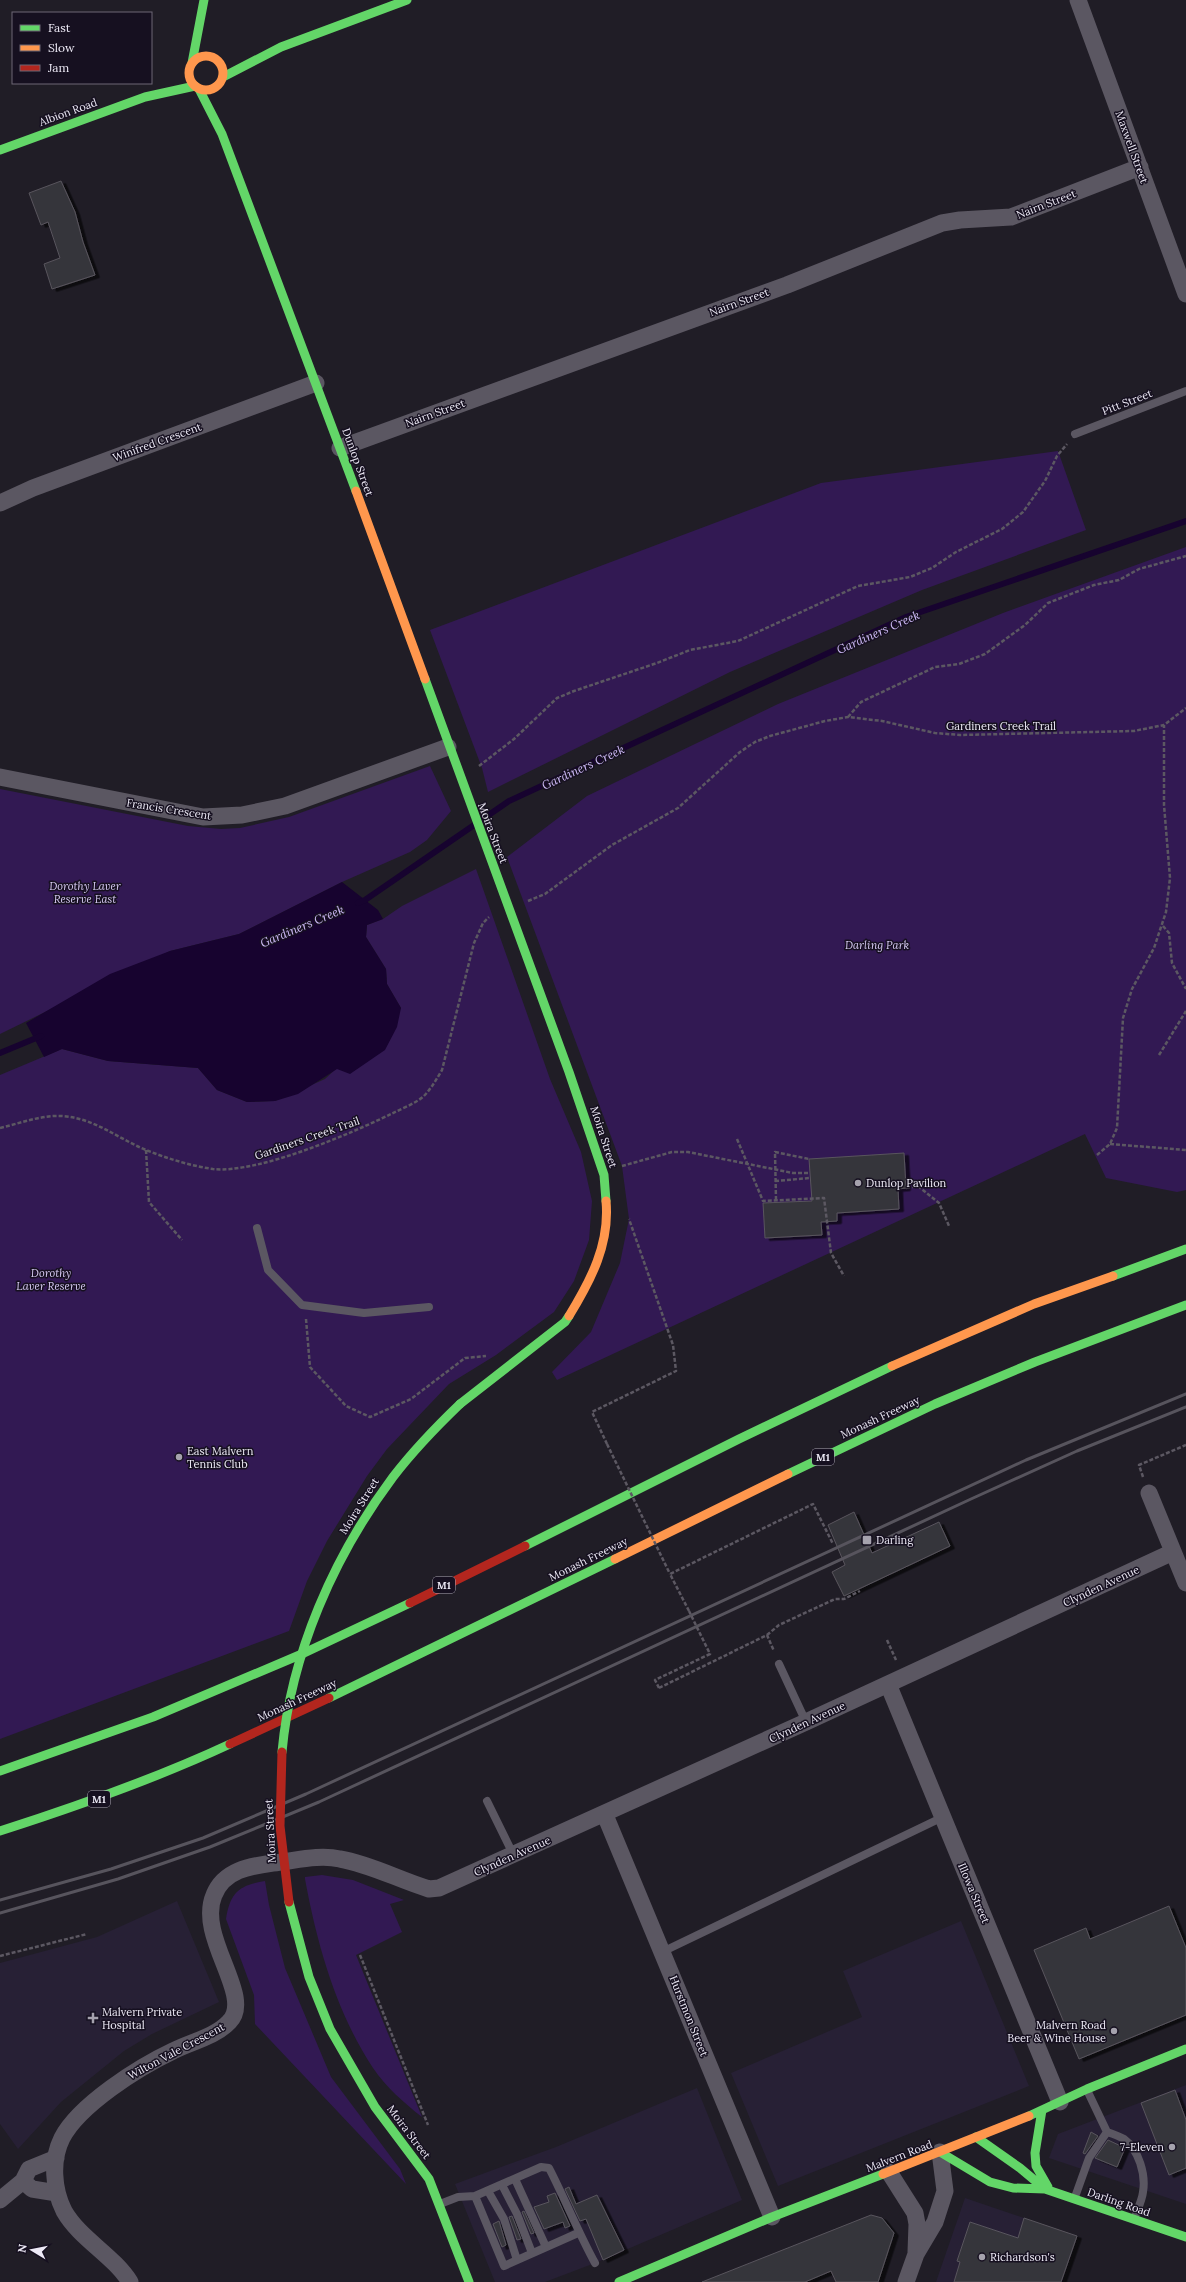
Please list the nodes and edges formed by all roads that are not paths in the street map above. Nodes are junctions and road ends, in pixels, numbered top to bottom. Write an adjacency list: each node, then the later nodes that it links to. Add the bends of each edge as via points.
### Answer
1 (205, 0): 4 (main road); 10 (main road)
2 (407, 0): 6 (main road)
3 (1078, 0): 17 (street, Maxwell Street)
4 (209, 22)
5 (213, 44): 9 (main road)
6 (281, 47): 7 (main road); 11 (main road)
7 (247, 53)
8 (228, 57): 9 (main road)
9 (216, 59): 10 (main road, via 200,57); 11 (main road, via 222,67)
10 (191, 67): 12 (main road, via 189,77); 14 (main road, Albion Road)
11 (223, 77): 13 (main road)
12 (197, 88): 13 (main road, via 208,91); 14 (main road, Albion Road); 15 (main road, Dunlop Street)
13 (216, 88): 15 (main road, Dunlop Street)
14 (145, 97): 16 (main road, Albion Road)
15 (222, 134): 19 (main road, Dunlop Street)
16 (0, 150)
17 (1140, 167): 18 (street, Maxwell Street); 22 (street, Nairn Street, via 1011,217 942,223 787,285)
18 (1186, 294)
19 (316, 384): 22 (main road, Dunlop Street); 23 (street, Winifred Crescent, via 33,488)
20 (1186, 391): 21 (lane, Pitt Street)
21 (1075, 434)
22 (340, 448): 24 (main road, Dunlop Street)
23 (0, 503)
24 (448, 746): 25 (street, Francis Crescent, via 284,806 262,812 223,817 184,814); 26 (main road, Dunlop Street)
25 (0, 777)
26 (467, 799): 63 (main road, Moira Street, bridge, via 569,1072 604,1175 607,1212 601,1255 585,1290 565,1322 460,1404 418,1444 370,1508 335,1571 306,1641 288,1711 282,1749 281,1838 289,1902 308,1977 330,2029 375,2107 429,2179)
27 (257, 1228): 30 (lane, via 268,1270 302,1305 364,1313)
28 (1186, 1249): 37 (main road, M1, via 1017,1312 912,1358 338,1637 75,1748)
29 (1186, 1305): 41 (main road, Monash Freeway / M1, via 1035,1362 921,1411 352,1688 196,1760 89,1802)
30 (429, 1307)
31 (1149, 1493): 32 (street)
32 (1173, 1552): 33 (street); 35 (street, Clynden Avenue)
33 (1186, 1583)
34 (779, 1664): 36 (lane)
35 (888, 1684): 36 (street, Clynden Avenue); 40 (street, Illowa Street)
36 (806, 1722): 39 (street, Clynden Avenue)
37 (0, 1771)
38 (487, 1801): 42 (lane)
39 (605, 1815): 42 (street, Clynden Avenue); 44 (street, Hurstmon Street)
40 (943, 1817): 44 (lane); 47 (street, Illowa Street)
41 (0, 1831)
42 (514, 1856): 43 (street, Clynden Avenue)
43 (439, 1888): 52 (street, Wilton Vale Crescent, via 429,1889 359,1864 334,1858 260,1865 242,1869 228,1877 214,1894 209,1917 215,1943 236,1997 234,2015 221,2029 152,2062 108,2090 69,2128 62,2138)
44 (662, 1952): 64 (street, Hurstmon Street)
45 (1186, 2049): 46 (main road, Malvern Road)
46 (1087, 2089): 47 (main road, Malvern Road); 49 (lane)
47 (1060, 2102): 48 (main road, Malvern Road)
48 (1042, 2110): 50 (main road, Malvern Road); 57 (main road, via 1035,2153 1036,2166)
49 (1107, 2132): 62 (lane, via 1089,2158); 65 (lane, via 1128,2143 1136,2152 1141,2166 1143,2193)
50 (976, 2137): 51 (main road, Malvern Road); 57 (main road, Darling Road)
51 (940, 2152): 53 (main road, Malvern Road); 57 (main road, Darling Road, via 979,2177 1013,2188); 70 (street, via 946,2191 936,2222)
52 (56, 2158): 55 (street, via 29,2169); 59 (street, Wilton Vale Crescent)
53 (889, 2172): 64 (main road, Malvern Road); 70 (street, via 911,2204 917,2218)
54 (515, 2179): 56 (lane); 66 (lane, via 541,2167 549,2168); 68 (lane)
55 (23, 2181): 59 (street, via 32,2189); 61 (street)
56 (502, 2185): 58 (lane); 69 (lane, via 517,2214)
57 (1048, 2190): 62 (main road, Darling Road)
58 (488, 2191): 60 (lane); 71 (lane, via 504,2219)
59 (57, 2193): 73 (street, Wilton Vale Crescent, via 74,2225)
60 (475, 2196): 63 (lane, via 458,2197); 71 (lane, via 504,2266)
61 (0, 2200)
62 (1074, 2200): 65 (main road, Darling Road)
63 (439, 2204): 74 (main road, Moira Street)
64 (772, 2217): 75 (main road, Malvern Road)
65 (1134, 2220): 67 (main road, Darling Road)
66 (578, 2233): 68 (lane); 72 (lane)
67 (1186, 2237)
68 (546, 2247): 69 (lane)
69 (532, 2253): 71 (lane)
70 (916, 2254): 76 (street)
71 (517, 2260)
72 (595, 2263)
73 (130, 2282)
74 (469, 2282)
75 (619, 2282)
76 (906, 2282)

